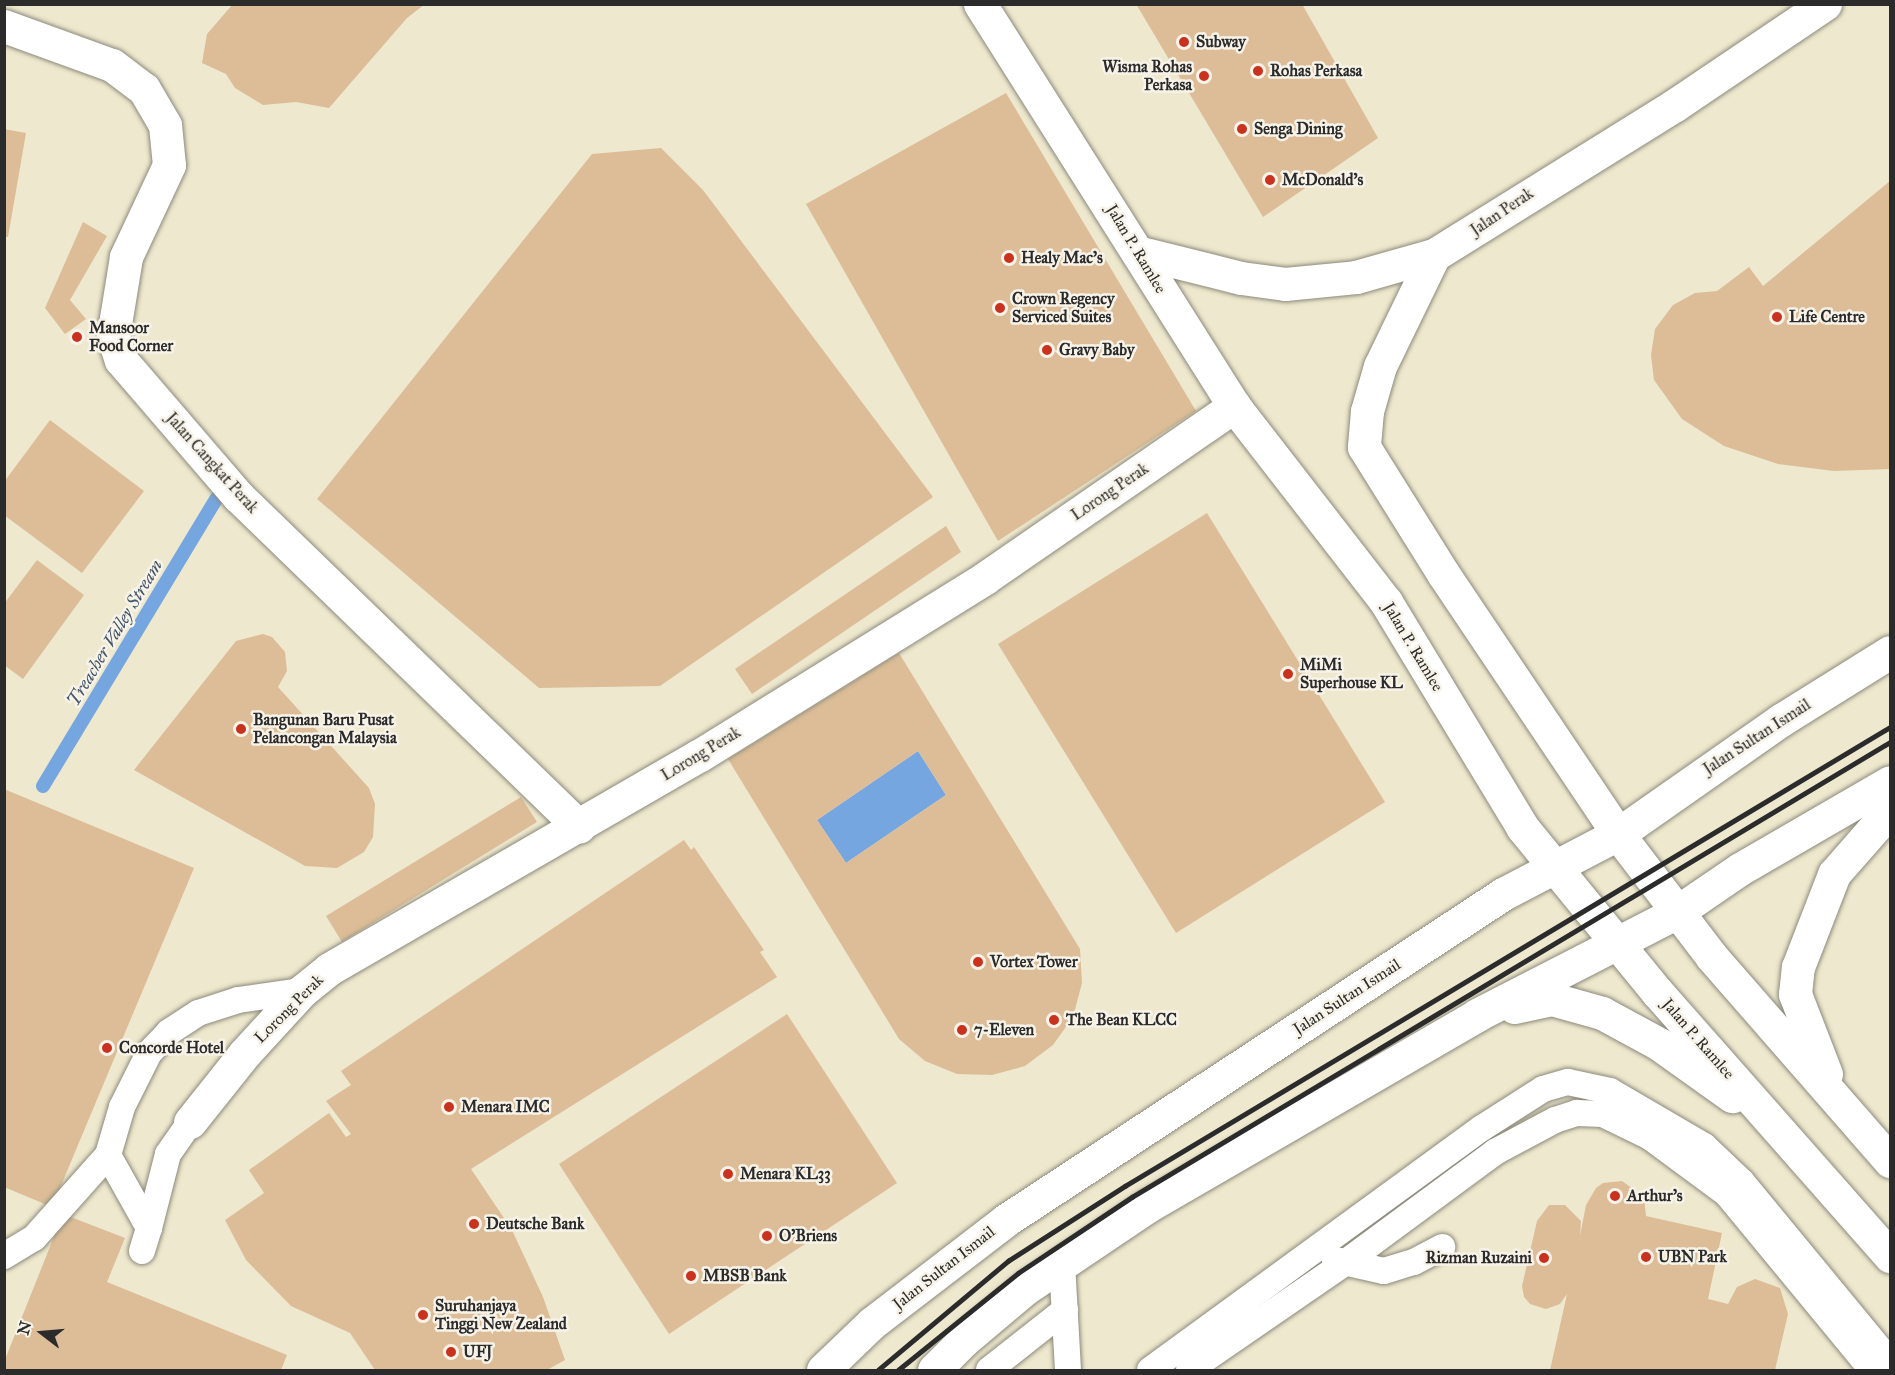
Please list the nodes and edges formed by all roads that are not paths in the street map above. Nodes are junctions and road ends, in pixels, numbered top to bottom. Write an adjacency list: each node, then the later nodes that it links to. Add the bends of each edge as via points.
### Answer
1 (980, 4): 4 (street, Jalan P. Ramlee)
2 (1826, 4): 5 (street, Jalan Perak, via 1675,105)
3 (4, 26): 10 (street, Jalan Cangkat Perak, via 112,65 144,89 165,125 169,165 126,257 113,336 121,360 238,496)
4 (1137, 252): 5 (street, Jalan Perak, via 1241,278 1285,284 1356,277); 6 (street, Jalan P. Ramlee)
5 (1434, 255): 12 (street, via 1380,366 1367,411 1364,447)
6 (1234, 406): 10 (street, Lorong Perak, via 985,578); 11 (street, Jalan P. Ramlee, via 1386,602)
7 (1890, 652): 12 (street, Jalan Sultan Ismail, via 1781,720)
8 (1890, 782): 15 (street, via 1740,869)
9 (1890, 810): 19 (street, via 1834,874 1798,967 1796,994 1815,1051)
10 (579, 827): 17 (street, Lorong Perak, via 329,969)
11 (1522, 827): 13 (street, Jalan P. Ramlee); 14 (street, via 1515,869)
12 (1618, 834): 13 (street, Jalan Sultan Ismail); 15 (street)
13 (1557, 866): 14 (street, Jalan Sultan Ismail); 16 (street, Jalan P. Ramlee)
14 (1491, 902): 31 (street, Jalan Sultan Ismail, via 1006,1220 872,1323)
15 (1677, 912): 16 (street); 19 (street)
16 (1620, 943): 18 (street); 20 (street, Jalan P. Ramlee)
17 (302, 991): 21 (street, Lorong Perak); 22 (lane, via 238,1000 198,1014 169,1032 149,1053 122,1107)
18 (1477, 1015): 20 (street, via 1552,999 1602,1013 1659,1044); 29 (street, via 1148,1206)
19 (1845, 1110): 23 (street)
20 (1767, 1119): 27 (street, Jalan P. Ramlee)
21 (189, 1122): 22 (lane, via 168,1154 146,1240)
22 (108, 1155): 25 (lane, via 34,1238)
23 (1890, 1161)
24 (1442, 1247): 28 (lane, via 1414,1262 1384,1271)
25 (4, 1256)
26 (1312, 1256): 28 (lane); 35 (lane); 37 (lane, via 1482,1128 1543,1089 1568,1082 1610,1091 1704,1146 1742,1182 1882,1352)
27 (1890, 1256)
28 (1346, 1262): 36 (lane); 37 (lane, via 1496,1152 1555,1120 1577,1113 1603,1114 1650,1137 1727,1194)
29 (1062, 1263): 30 (lane); 32 (street, via 999,1310)
30 (1065, 1310): 33 (lane); 34 (lane)
31 (823, 1371)
32 (934, 1371)
33 (990, 1371)
34 (1068, 1371)
35 (1150, 1371)
36 (1189, 1371)
37 (1874, 1371)

